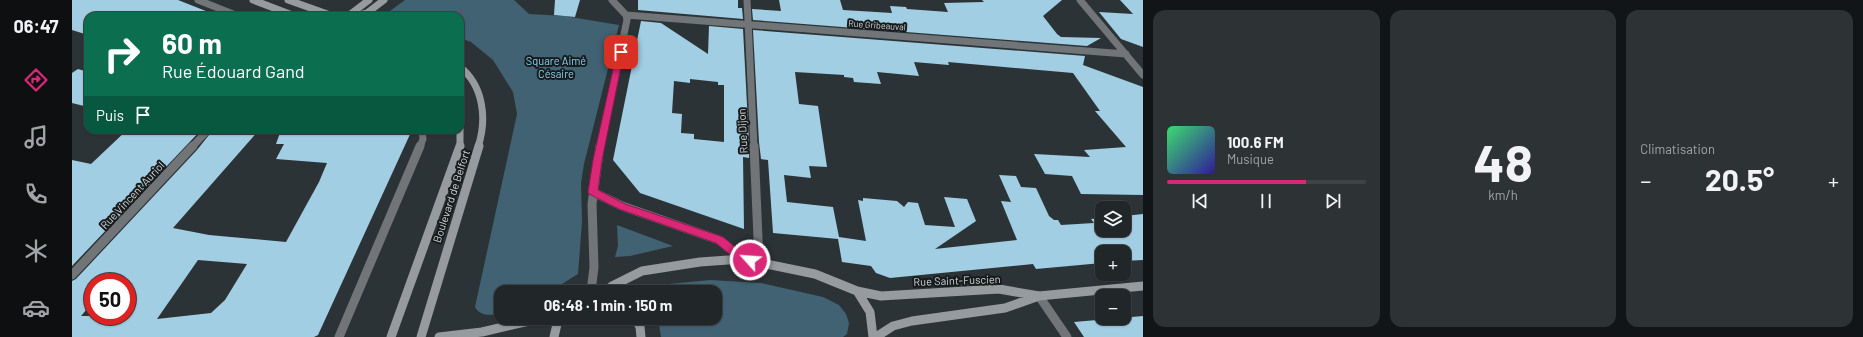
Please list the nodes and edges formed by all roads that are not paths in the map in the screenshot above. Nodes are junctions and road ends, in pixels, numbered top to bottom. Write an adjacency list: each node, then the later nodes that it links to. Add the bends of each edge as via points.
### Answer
1 (198, 0): 9 (street)
2 (253, 0): 10 (main road)
3 (288, 0): 11 (main road)
4 (369, 0): 12 (main road)
5 (384, 0): 13 (main road)
6 (612, 0): 14 (street)
7 (746, 0): 15 (street, Rue Dijon)
8 (1080, 0): 16 (street)
9 (228, 12)
10 (284, 12)
11 (322, 12)
12 (353, 12)
13 (368, 12)
14 (626, 15): 15 (street, Rue Gribeauval); 22 (street)
15 (748, 25): 16 (street, Rue Gribeauval); 24 (street, Rue Dijon)
16 (1126, 54): 18 (street)
17 (464, 71): 36 (main road, Boulevard de Belfort, via 476,84 483,114 483,132)
18 (1143, 75)
19 (204, 134): 25 (street, Rue Vincent Auriol)
20 (422, 134): 34 (street, via 423,139)
21 (460, 134): 35 (main road, Boulevard de Belfort, via 460,149)
22 (593, 192): 23 (street, via 622,206 719,240); 26 (street)
23 (742, 259): 24 (main road, Rue Saint-Fuscien); 27 (main road, Rue Saint-Fuscien, via 700,262 642,271)
24 (759, 261): 29 (main road, Rue Saint-Fuscien, via 815,274)
25 (72, 275)
26 (592, 285)
27 (614, 285)
28 (1143, 286): 30 (main road, Rue Saint-Fuscien)
29 (857, 291): 30 (main road, Rue Saint-Fuscien, via 881,296 999,289); 40 (main road, via 871,312)
30 (1039, 296): 40 (main road, Rue Saint-Fuscien, via 1005,308 912,321 893,326); 41 (street)
31 (512, 325): 37 (main road, via 482,332)
32 (557, 325): 38 (main road)
33 (639, 325): 39 (main road)
34 (339, 337)
35 (391, 337)
36 (421, 337)
37 (438, 337)
38 (554, 337)
39 (641, 337)
40 (875, 337)
41 (1067, 337)

